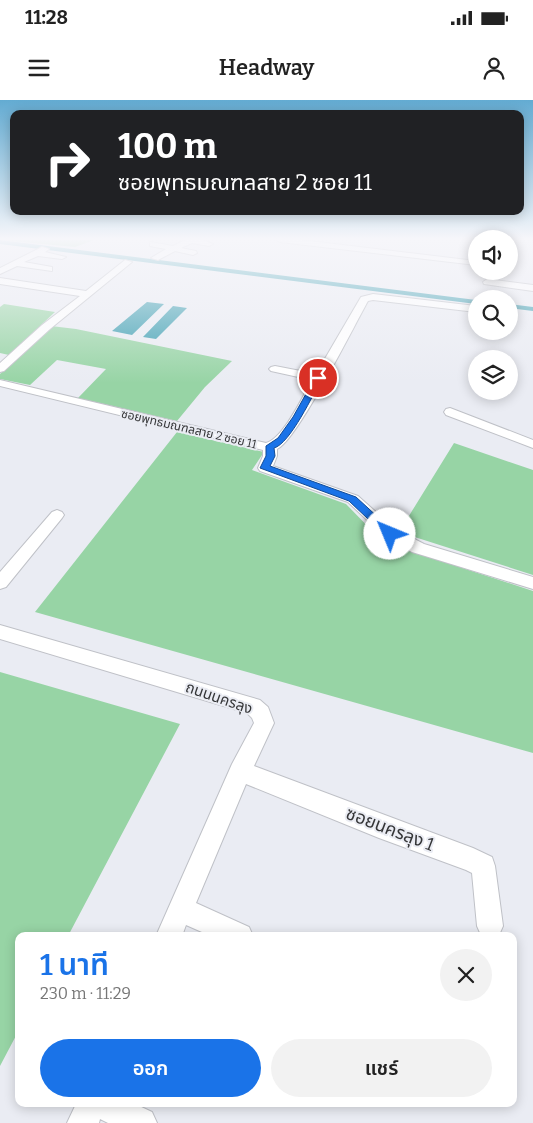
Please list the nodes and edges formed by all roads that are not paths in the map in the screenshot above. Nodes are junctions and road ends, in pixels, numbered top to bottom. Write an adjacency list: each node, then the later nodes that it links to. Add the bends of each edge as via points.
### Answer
1 (45, 288): 3 (street)
2 (95, 288): 3 (street)
3 (87, 294): 5 (street)
4 (468, 308): 7 (street, ซอยพุทธมณฑลสาย 2 ซอย 11, via 373,297 364,299)
5 (0, 369)
6 (275, 369): 7 (street)
7 (318, 378): 11 (street, ซอยพุทธมณฑลสาย 2 ซอย 11, via 286,432 275,445)
8 (0, 383): 11 (street, ซอยพุทธมณฑลสาย 2 ซอย 11, via 248,444)
9 (450, 412): 10 (street)
10 (533, 444)
11 (270, 446): 14 (street, via 265,468 353,499 402,541)
12 (57, 515): 13 (street)
13 (0, 583)
14 (533, 583)
15 (0, 632): 16 (street, ถนนนครลุง, via 253,706 261,712 264,723)
16 (240, 771): 17 (street, ถนนนครลุง); 18 (street, ซอยนครลุง 1, via 473,860 482,866)
17 (181, 910): 19 (street, ถนนนครลุง); 20 (street)
18 (490, 926)
19 (171, 932)
20 (231, 932)
21 (90, 1107): 23 (street)
22 (108, 1107): 24 (street)
23 (83, 1123)
24 (141, 1123)

